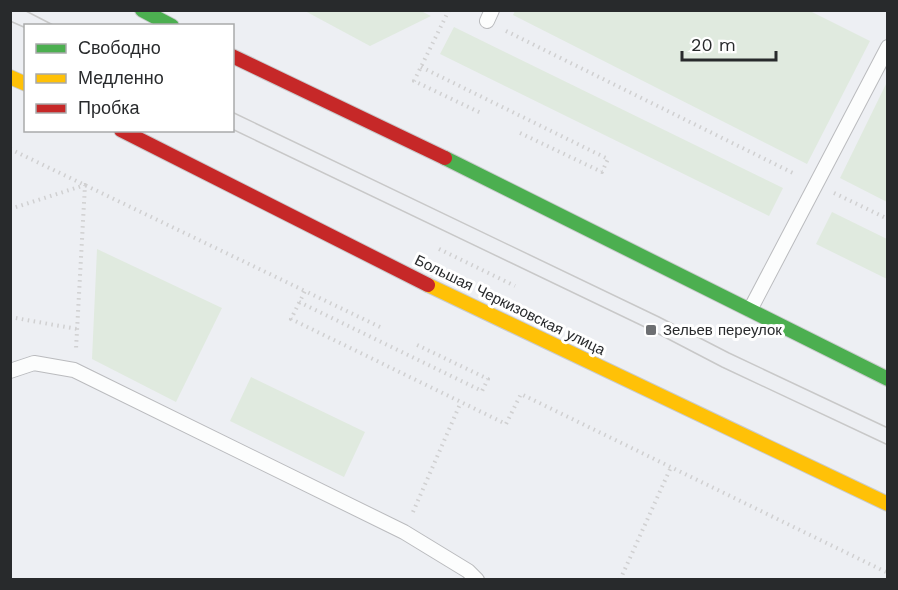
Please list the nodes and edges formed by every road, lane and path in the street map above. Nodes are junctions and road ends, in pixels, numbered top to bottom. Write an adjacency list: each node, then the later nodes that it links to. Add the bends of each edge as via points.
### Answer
1 (142, 10): 4 (main road)
2 (449, 10): 7 (path)
3 (489, 16): 14 (path)
4 (168, 24)
5 (888, 47): 14 (lane)
6 (234, 57): 22 (main road)
7 (421, 67): 10 (path, via 414,81); 12 (path, via 608,159 602,172)
8 (10, 76): 9 (main road)
9 (24, 83)
10 (481, 113)
11 (125, 132): 32 (main road, Большая Черкизовская улица, via 449,295)
12 (520, 133)
13 (10, 149): 15 (path)
14 (816, 184): 17 (path); 22 (lane)
15 (85, 185): 16 (path); 20 (path); 25 (path)
16 (10, 209)
17 (888, 219)
18 (439, 249): 19 (path)
19 (515, 285)
20 (305, 291): 21 (path); 24 (path)
21 (299, 302): 26 (path, via 482,391 488,379); 30 (path, via 291,319)
22 (750, 310): 29 (main road)
23 (10, 317): 25 (path)
24 (380, 327)
25 (77, 329): 28 (path)
26 (415, 344)
27 (10, 370): 28 (lane, via 34,363)
28 (74, 370): 33 (lane)
29 (888, 379)
30 (461, 402): 31 (path, via 506,424 521,394); 33 (path)
31 (671, 467): 34 (path); 36 (path)
32 (888, 504)
33 (404, 532): 35 (lane)
34 (888, 573)
35 (477, 579)
36 (621, 579)

